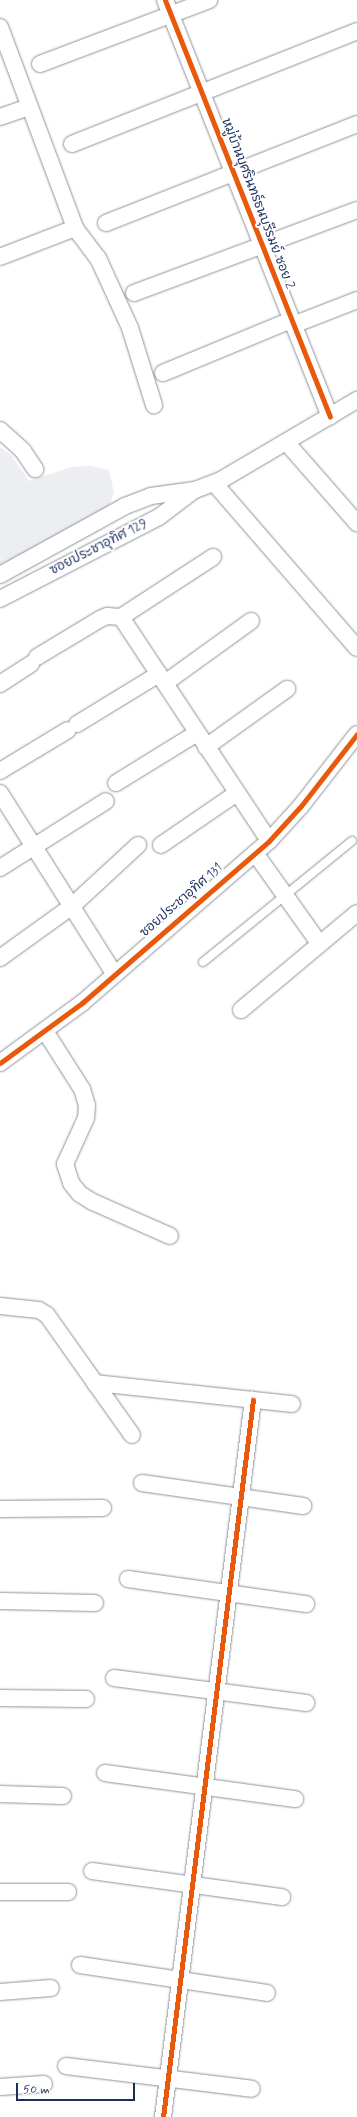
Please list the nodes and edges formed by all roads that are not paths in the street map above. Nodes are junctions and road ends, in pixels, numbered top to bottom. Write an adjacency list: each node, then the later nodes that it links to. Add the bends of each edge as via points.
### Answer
1 (165, 0): 3 (street, หมู่บ้านบุศรินทร์ธนบุรีรมย์ ซอย 2)
2 (209, 0): 3 (street)
3 (171, 15): 6 (street); 7 (street, หมู่บ้านบุศรินทร์ธนบุรีรมย์ ซอย 2)
4 (0, 27): 8 (street)
5 (357, 31): 7 (street)
6 (40, 64)
7 (202, 93): 11 (street); 12 (street, หมู่บ้านบุศรินทร์ธนบุรีรมย์ ซอย 2)
8 (29, 107): 9 (street); 15 (street)
9 (0, 117)
10 (357, 124): 12 (street)
11 (72, 144)
12 (234, 173): 14 (street); 16 (street, หมู่บ้านบุศรินทร์ธนบุรีรมย์ ซอย 2)
13 (357, 210): 16 (street)
14 (106, 223)
15 (75, 228): 17 (street); 23 (street, via 98,258 130,328)
16 (262, 246): 18 (street); 20 (street, หมู่บ้านบุศรินทร์ธนบุรีรมย์ ซอย 2)
17 (0, 256)
18 (134, 293)
19 (357, 300): 20 (street)
20 (292, 323): 21 (street); 24 (street, หมู่บ้านบุศรินทร์ธนบุรีรมย์ ซอย 2)
21 (163, 373)
22 (357, 400): 24 (street, ซอยประชาอุทิศ 129)
23 (154, 405)
24 (330, 416): 26 (street, ซอยประชาอุทิศ 129)
25 (0, 430): 27 (street, via 23,451)
26 (286, 442): 28 (street, ซอยประชาอุทิศ 129); 30 (street)
27 (35, 469)
28 (214, 483): 29 (street, ซอยประชาอุทิศ 129); 36 (street)
29 (194, 490): 32 (street, ซอยประชาอุทิศ 129, via 151,496 125,506); 33 (street, ซอยประชาอุทิศ 129, via 158,517)
30 (357, 523)
31 (213, 557): 34 (street)
32 (0, 575)
33 (0, 599)
34 (121, 617): 37 (street); 38 (street, via 107,616 100,619)
35 (251, 621): 37 (street)
36 (357, 648)
37 (162, 678): 40 (street); 43 (street, via 72,727)
38 (0, 684)
39 (287, 689): 42 (street)
40 (197, 733): 42 (street); 44 (street)
41 (355, 743): 48 (street, ซอยประชาอุทิศ 131)
42 (206, 747): 45 (street)
43 (0, 772)
44 (116, 783)
45 (237, 792): 48 (street); 51 (street)
46 (0, 793): 52 (street)
47 (106, 801): 52 (street)
48 (269, 841): 53 (street, ซอยประชาอุทิศ 131)
49 (352, 841): 55 (lane)
50 (138, 845): 56 (street)
51 (161, 845)
52 (33, 848): 54 (street); 56 (street)
53 (255, 853): 55 (street); 61 (street, ซอยประชาอุทิศ 131)
54 (0, 868)
55 (285, 894): 58 (street); 60 (lane)
56 (72, 906): 59 (street); 61 (street)
57 (357, 913): 58 (street)
58 (319, 943): 62 (street)
59 (0, 958)
60 (203, 962)
61 (114, 973): 63 (street, ซอยประชาอุทิศ 131)
62 (241, 1010)
63 (45, 1031): 64 (street, ซอยประชาอุทิศ 131); 65 (street, via 82,1089 86,1105 86,1118 65,1164 71,1183 80,1194 93,1202)
64 (0, 1063)
65 (170, 1236)
66 (0, 1306): 67 (street, via 39,1310 47,1315)
67 (95, 1383): 68 (street); 70 (street)
68 (253, 1400): 69 (street); 72 (street)
69 (292, 1404)
70 (132, 1435)
71 (142, 1483): 72 (street)
72 (241, 1497): 73 (street); 77 (street)
73 (303, 1506)
74 (0, 1508): 75 (street)
75 (103, 1508)
76 (128, 1579): 77 (street)
77 (229, 1593): 80 (street); 82 (street)
78 (0, 1601): 79 (street)
79 (95, 1603)
80 (306, 1604)
81 (114, 1678): 82 (street)
82 (217, 1690): 85 (street); 87 (street)
83 (0, 1698): 84 (street)
84 (86, 1699)
85 (306, 1703)
86 (105, 1773): 87 (street)
87 (204, 1786): 90 (street); 92 (street)
88 (0, 1794): 89 (street)
89 (63, 1796)
90 (295, 1799)
91 (92, 1870): 92 (street)
92 (192, 1884): 95 (street); 97 (street)
93 (0, 1892): 94 (street)
94 (68, 1892)
95 (282, 1897)
96 (80, 1965): 97 (street)
97 (180, 1980): 100 (street); 102 (street)
98 (50, 1988): 99 (street)
99 (0, 1992)
100 (267, 1993)
101 (66, 2066): 102 (street)
102 (168, 2077): 105 (street); 106 (street)
103 (44, 2084): 104 (street)
104 (0, 2087)
105 (252, 2089)
106 (163, 2117)

